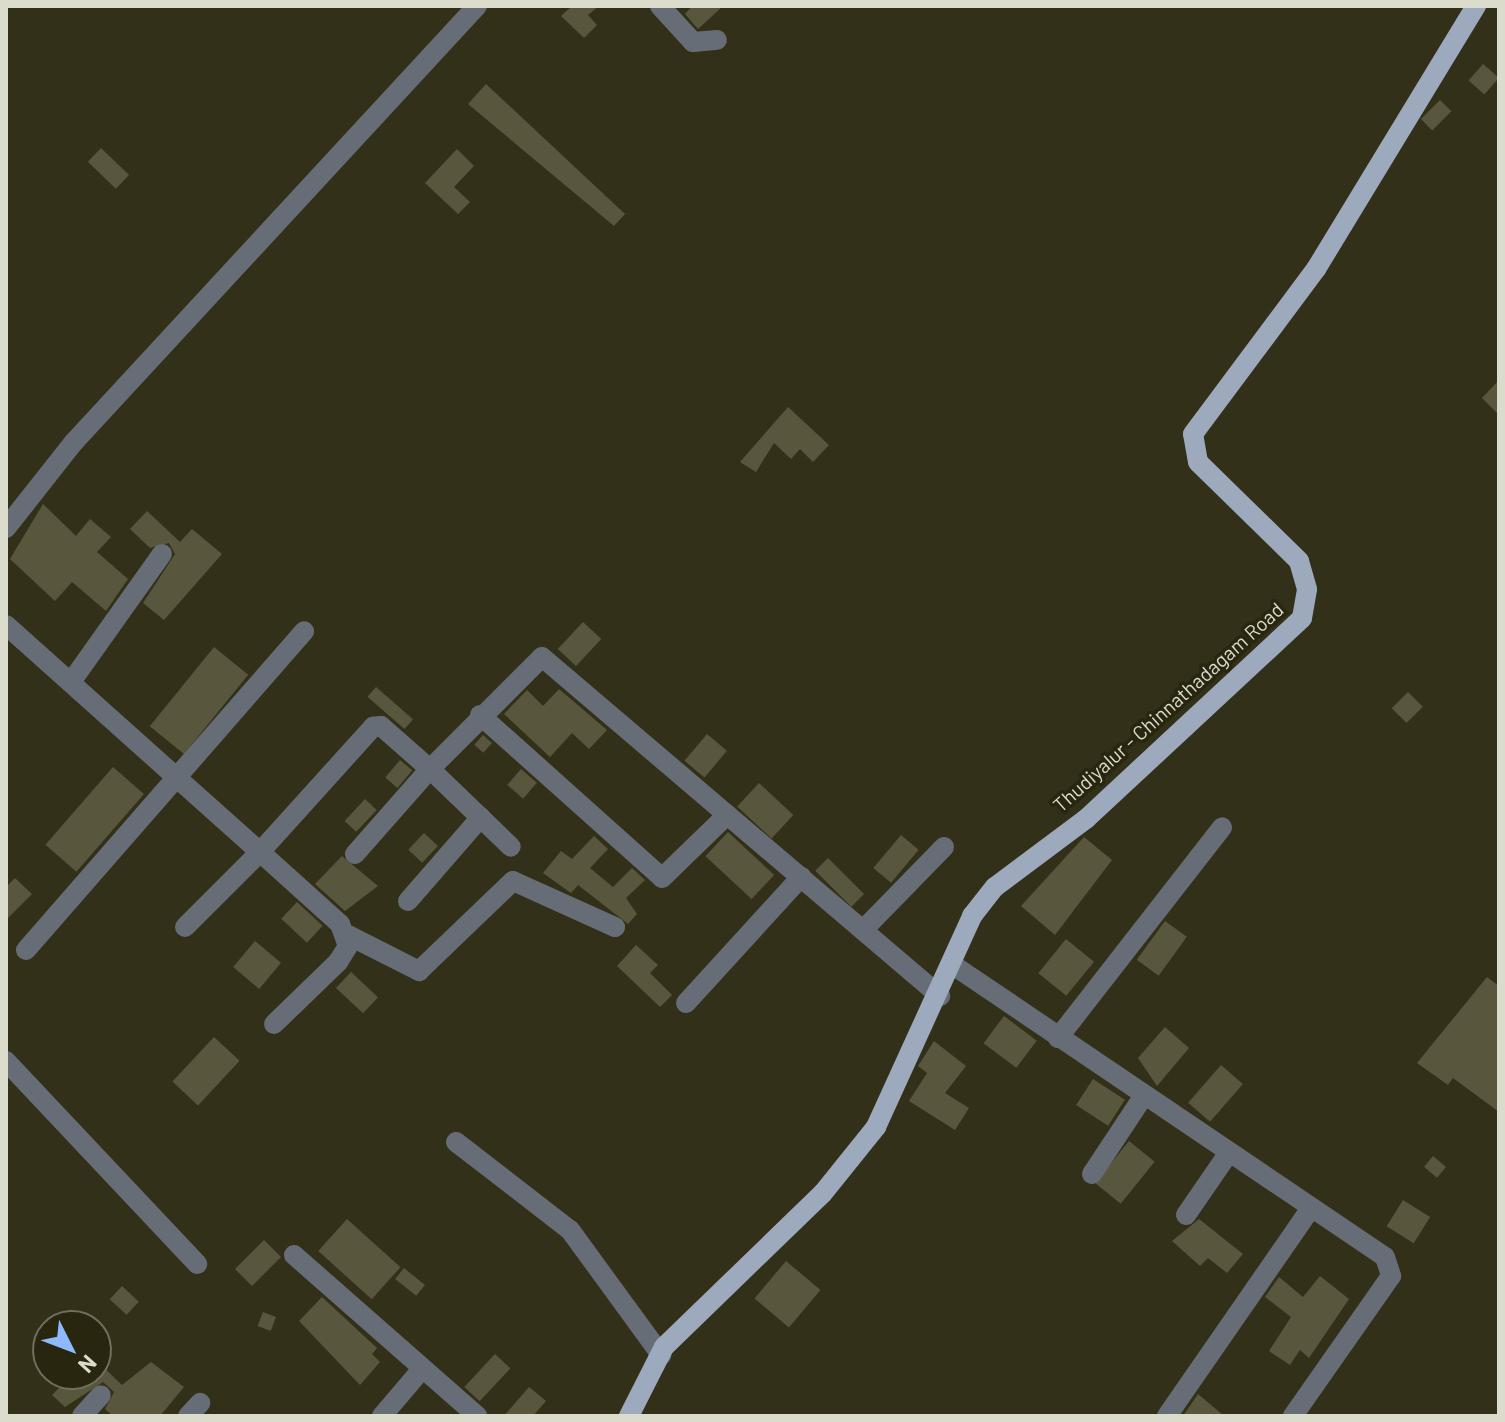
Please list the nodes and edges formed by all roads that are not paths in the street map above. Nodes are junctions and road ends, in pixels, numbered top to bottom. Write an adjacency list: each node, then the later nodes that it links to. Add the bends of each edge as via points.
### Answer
1 (477, 6): 5 (street, via 74,442)
2 (660, 6): 4 (street, via 693,42)
3 (1476, 6): 27 (main road, Thudiyalur - Chinnathadagam Road, via 1316,269 1193,434 1198,462 1299,561 1307,589 1302,618 1086,819 995,887 972,916)
4 (717, 40)
5 (6, 528)
6 (162, 554): 9 (street)
7 (6, 625): 9 (street)
8 (304, 631): 12 (street)
9 (71, 682): 12 (street)
10 (480, 715): 11 (street); 13 (street, via 542,657); 13 (street, via 662,878)
11 (430, 769): 14 (street); 18 (street, via 377,725); 19 (street)
12 (179, 779): 18 (street); 26 (street)
13 (727, 815): 20 (street)
14 (481, 817): 16 (street); 21 (street)
15 (1222, 827): 31 (street)
16 (511, 847)
17 (944, 847): 24 (street)
18 (260, 852): 22 (street); 25 (street)
19 (355, 854)
20 (801, 877): 24 (street); 29 (street)
21 (408, 901)
22 (185, 927)
23 (615, 927): 25 (street, via 513,881 419,971)
24 (863, 930): 28 (street)
25 (348, 935): 30 (street, via 338,962)
26 (26, 950)
27 (953, 965): 28 (main road, Thudiyalur - Chinnathadagam Road); 31 (street)
28 (940, 996): 41 (main road, Thudiyalur - Chinnathadagam Road, via 876,1127 823,1193)
29 (686, 1003)
30 (274, 1024)
31 (1058, 1038): 33 (street)
32 (7, 1063): 40 (street)
33 (1143, 1097): 35 (street); 36 (street)
34 (456, 1142): 41 (street, via 570,1230)
35 (1228, 1154): 37 (street); 38 (street)
36 (1092, 1174)
37 (1309, 1211): 48 (street); 49 (street, via 1385,1257 1391,1276)
38 (1186, 1215)
39 (294, 1255): 42 (street)
40 (197, 1264)
41 (661, 1355): 47 (main road, Thudiyalur - Chinnathadagam Road)
42 (422, 1369): 45 (street); 46 (street)
43 (101, 1395): 44 (street)
44 (82, 1416)
45 (382, 1416)
46 (477, 1416)
47 (629, 1416)
48 (1167, 1416)
49 (1293, 1416)

